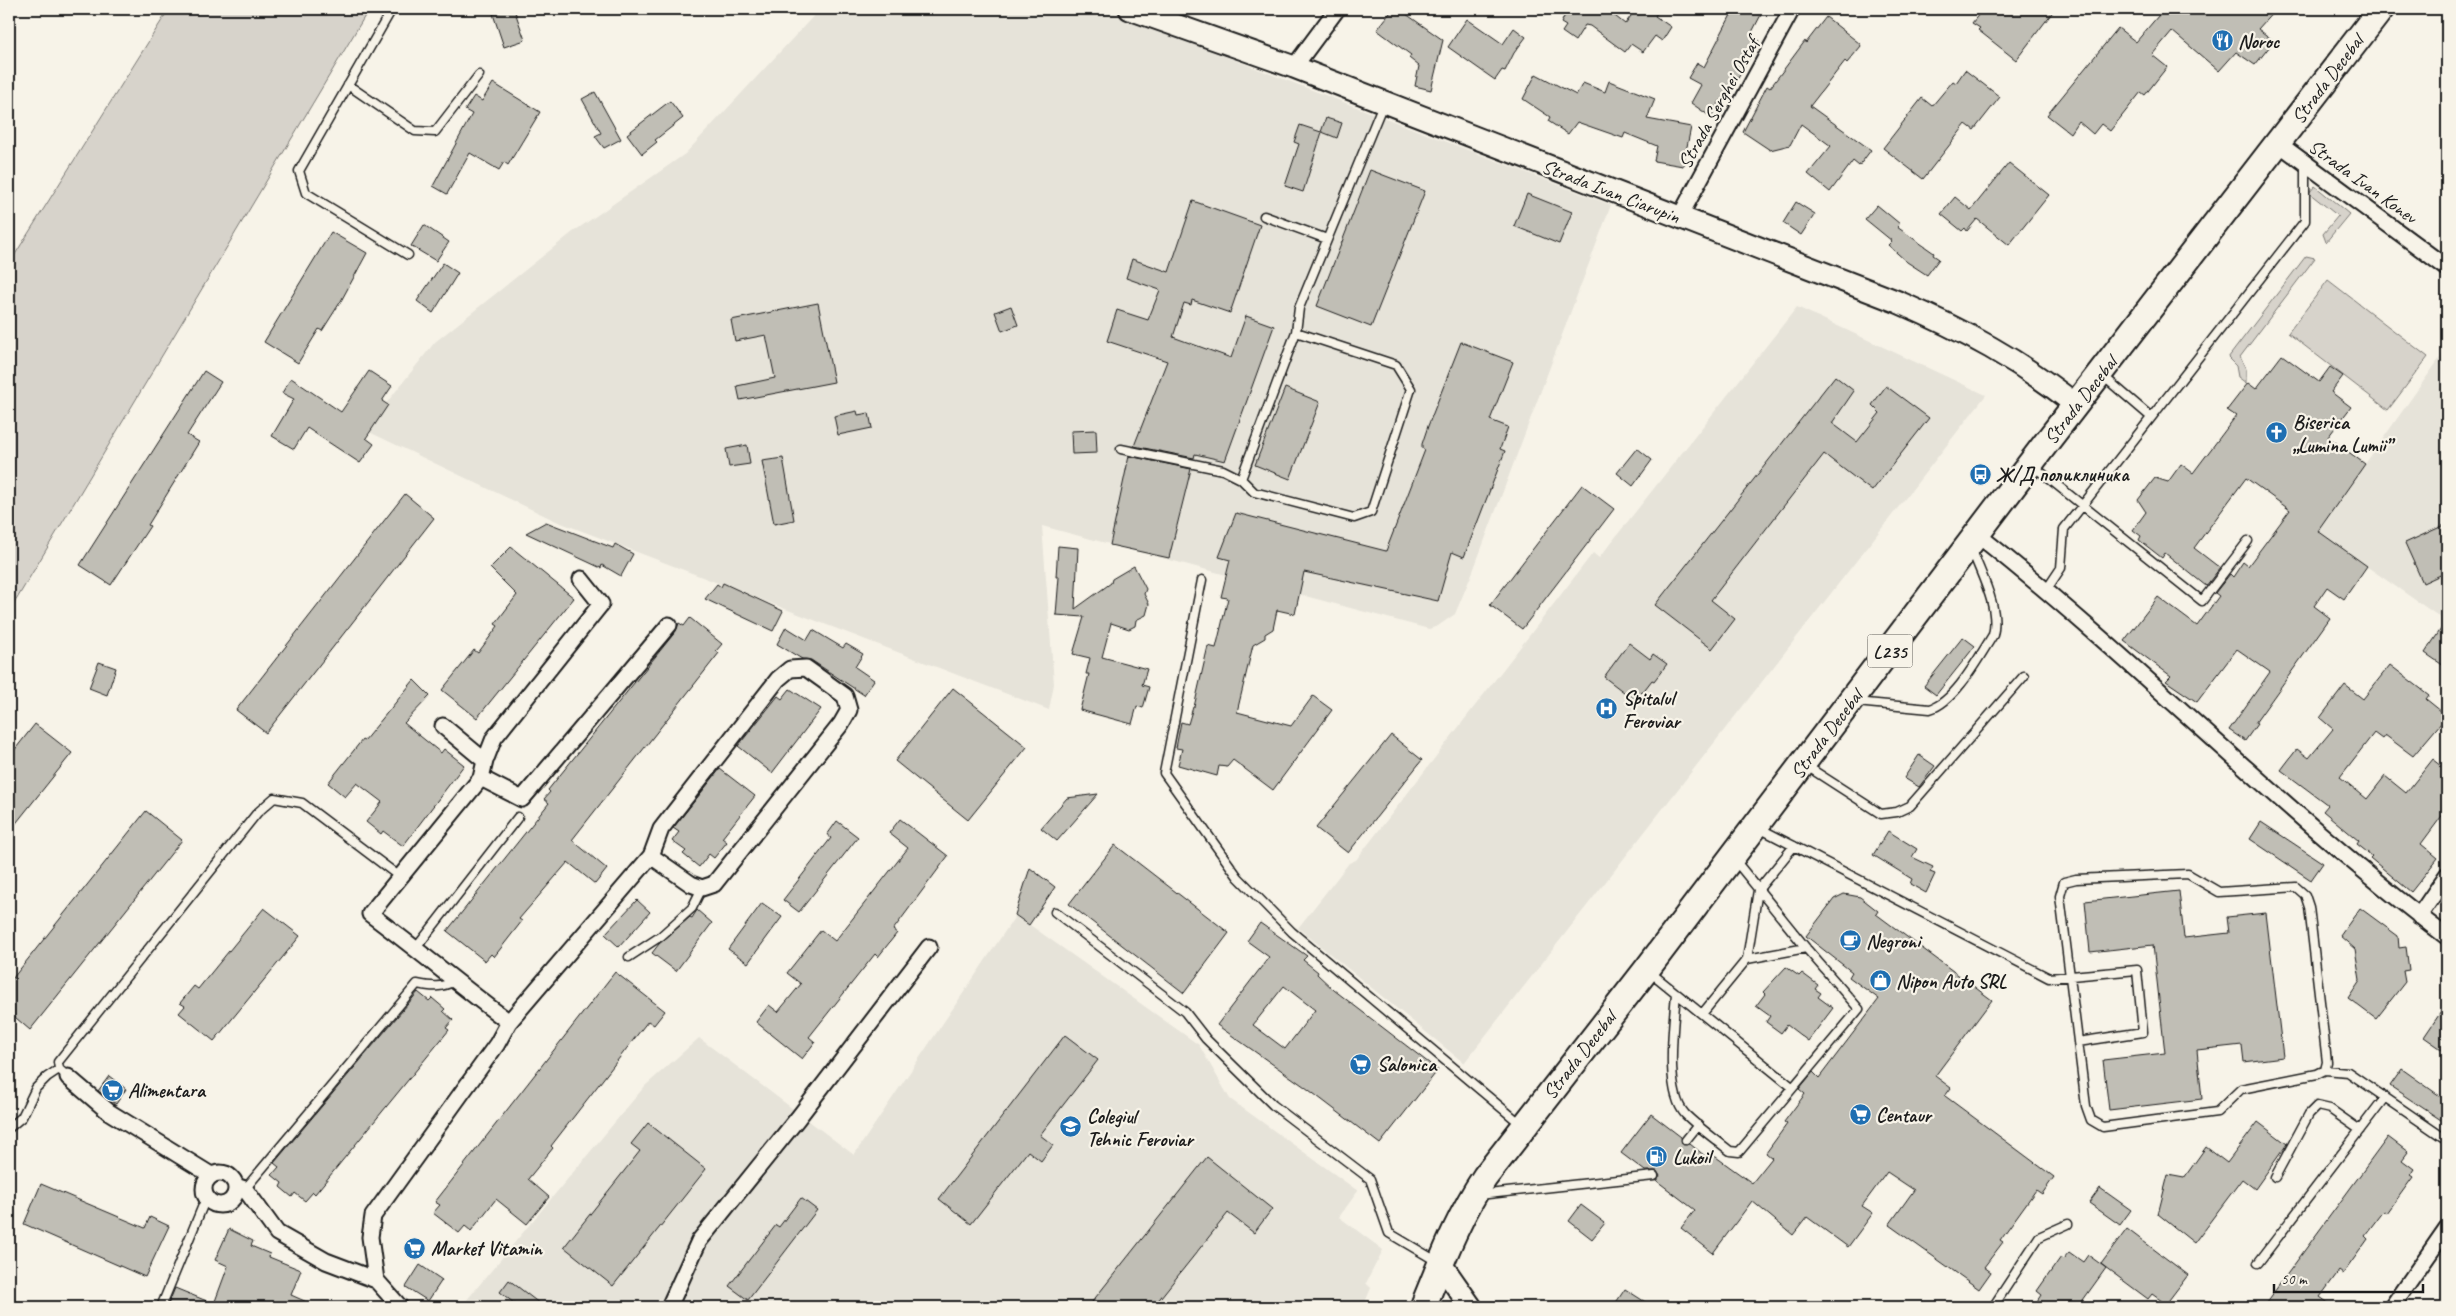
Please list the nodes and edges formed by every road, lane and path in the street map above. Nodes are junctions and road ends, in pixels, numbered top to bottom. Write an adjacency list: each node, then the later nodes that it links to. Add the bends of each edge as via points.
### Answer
1 (392, 9): 8 (lane)
2 (1130, 9): 6 (street, Strada Ivan Ciarupin)
3 (1337, 9): 6 (street)
4 (1792, 9): 13 (street, Strada Serghei Ostaf)
5 (2381, 9): 10 (main road, Strada Decebal / L235)
6 (1294, 66): 9 (street, Strada Ivan Ciarupin)
7 (479, 75): 8 (lane, via 435,132 415,131)
8 (348, 85): 15 (lane, via 299,171 306,193)
9 (1384, 102): 13 (street, Strada Ivan Ciarupin); 14 (lane)
10 (2278, 143): 11 (street, Strada Ivan Konev); 18 (main road, Strada Decebal / L235)
11 (2306, 163): 16 (street, Strada Ivan Konev); 20 (lane, via 2305,221)
12 (1264, 216): 14 (lane)
13 (1679, 218): 19 (street, Strada Ivan Ciarupin, via 1898,302 1959,329 2024,368)
14 (1328, 239): 17 (lane, via 1299,308)
15 (408, 255)
16 (2447, 268)
17 (1296, 332): 23 (lane); 23 (lane, via 1396,365 1411,389 1371,512 1354,518 1345,516 1254,492)
18 (2101, 373): 19 (main road, Strada Decebal / L235); 20 (lane)
19 (2076, 406): 22 (main road, Strada Decebal / L235)
20 (2151, 418): 24 (lane)
21 (1121, 450): 23 (lane, via 1223,470)
22 (2030, 464): 24 (lane); 25 (main road, Strada Decebal / L235)
23 (1241, 479)
24 (2083, 505): 26 (lane, via 2202,601); 29 (lane, via 2064,529 2061,568)
25 (1974, 540): 29 (street); 32 (main road, Strada Decebal / L235); 32 (lane, via 1994,613 1995,628 1949,698 1930,709)
26 (2248, 541)
27 (581, 579): 34 (street, via 601,604 494,738)
28 (1202, 580): 66 (lane, via 1164,773 1238,877 1292,932)
29 (2047, 589): 47 (street, via 2375,882)
30 (669, 625): 36 (street, via 522,799)
31 (2024, 676): 35 (lane, via 1910,806 1897,812 1881,814)
32 (1851, 701): 35 (main road, Strada Decebal / L235)
33 (443, 726): 34 (street)
34 (485, 761): 36 (street)
35 (1803, 764): 38 (main road, Strada Decebal / L235)
36 (481, 778): 43 (street)
37 (518, 817): 50 (lane)
38 (1756, 826): 39 (lane); 41 (main road, Strada Decebal / L235)
39 (1794, 846): 45 (lane); 55 (lane, via 2049,978)
40 (651, 856): 44 (street); 44 (street, via 661,829 778,679 790,669 806,668 845,696 849,710 842,724 714,884); 59 (street)
41 (1732, 857): 45 (lane); 54 (main road, Strada Decebal / L235)
42 (2447, 875): 47 (street)
43 (400, 877): 50 (street, via 370,914); 62 (lane, via 302,803 274,798 257,813 58,1062)
44 (702, 888): 52 (lane, via 692,908 661,936)
45 (1758, 890): 51 (lane); 53 (lane)
46 (1055, 912): 79 (lane, via 1185,1012 1206,1039 1273,1105 1370,1179 1389,1232)
47 (2419, 916): 48 (street)
48 (2447, 938)
49 (929, 947): 84 (street, via 699,1242)
50 (416, 948): 56 (street)
51 (1806, 948): 53 (lane); 63 (lane, via 1859,1008)
52 (629, 957)
53 (1747, 959): 58 (lane)
54 (1647, 969): 57 (lane); 66 (main road, Strada Decebal / L235)
55 (2069, 976): 60 (lane); 60 (lane, via 2138,970 2143,1032); 61 (lane, via 2060,896 2064,882 2188,874 2219,892 2296,887 2305,895 2309,907 2327,1062)
56 (455, 981): 59 (street); 74 (lane, via 433,987 417,984)
57 (1676, 993): 58 (lane); 65 (lane, via 1672,1068 1675,1093 1684,1112)
58 (1702, 1014): 63 (lane)
59 (509, 1022): 81 (street, via 497,1044 373,1216 370,1237)
60 (2078, 1042): 61 (lane, via 2086,1106 2091,1120 2102,1127 2217,1112 2241,1088)
61 (2325, 1070): 64 (lane, via 2348,1072)
62 (64, 1073): 67 (lane, via 47,1077 36,1088 22,1117); 71 (street, via 110,1112)
63 (1792, 1087): 65 (lane, via 1739,1152 1730,1151)
64 (2386, 1098): 68 (lane); 70 (lane)
65 (1698, 1125): 69 (lane)
66 (1524, 1126): 75 (main road, Strada Decebal / L235)
67 (9, 1128)
68 (2360, 1130): 73 (lane, via 2330,1109 2317,1106 2309,1114); 80 (lane)
69 (1686, 1140)
70 (2447, 1140)
71 (211, 1175): 74 (street, via 223,1172); 76 (street, via 204,1185)
72 (1654, 1176): 75 (lane)
73 (2275, 1177)
74 (240, 1188): 76 (street, via 229,1202 217,1205); 81 (street, via 277,1233 326,1261)
75 (1472, 1196): 79 (main road, Strada Decebal / L235)
76 (206, 1198): 82 (lane)
77 (2068, 1224): 87 (lane, via 2039,1237)
78 (2447, 1228): 88 (street)
79 (1441, 1264): 85 (main road, Strada Decebal / L235); 86 (street)
80 (2258, 1264)
81 (376, 1280): 83 (street)
82 (161, 1307)
83 (400, 1307)
84 (669, 1307)
85 (1423, 1307)
86 (1471, 1307)
87 (1993, 1307)
88 (2392, 1307)

